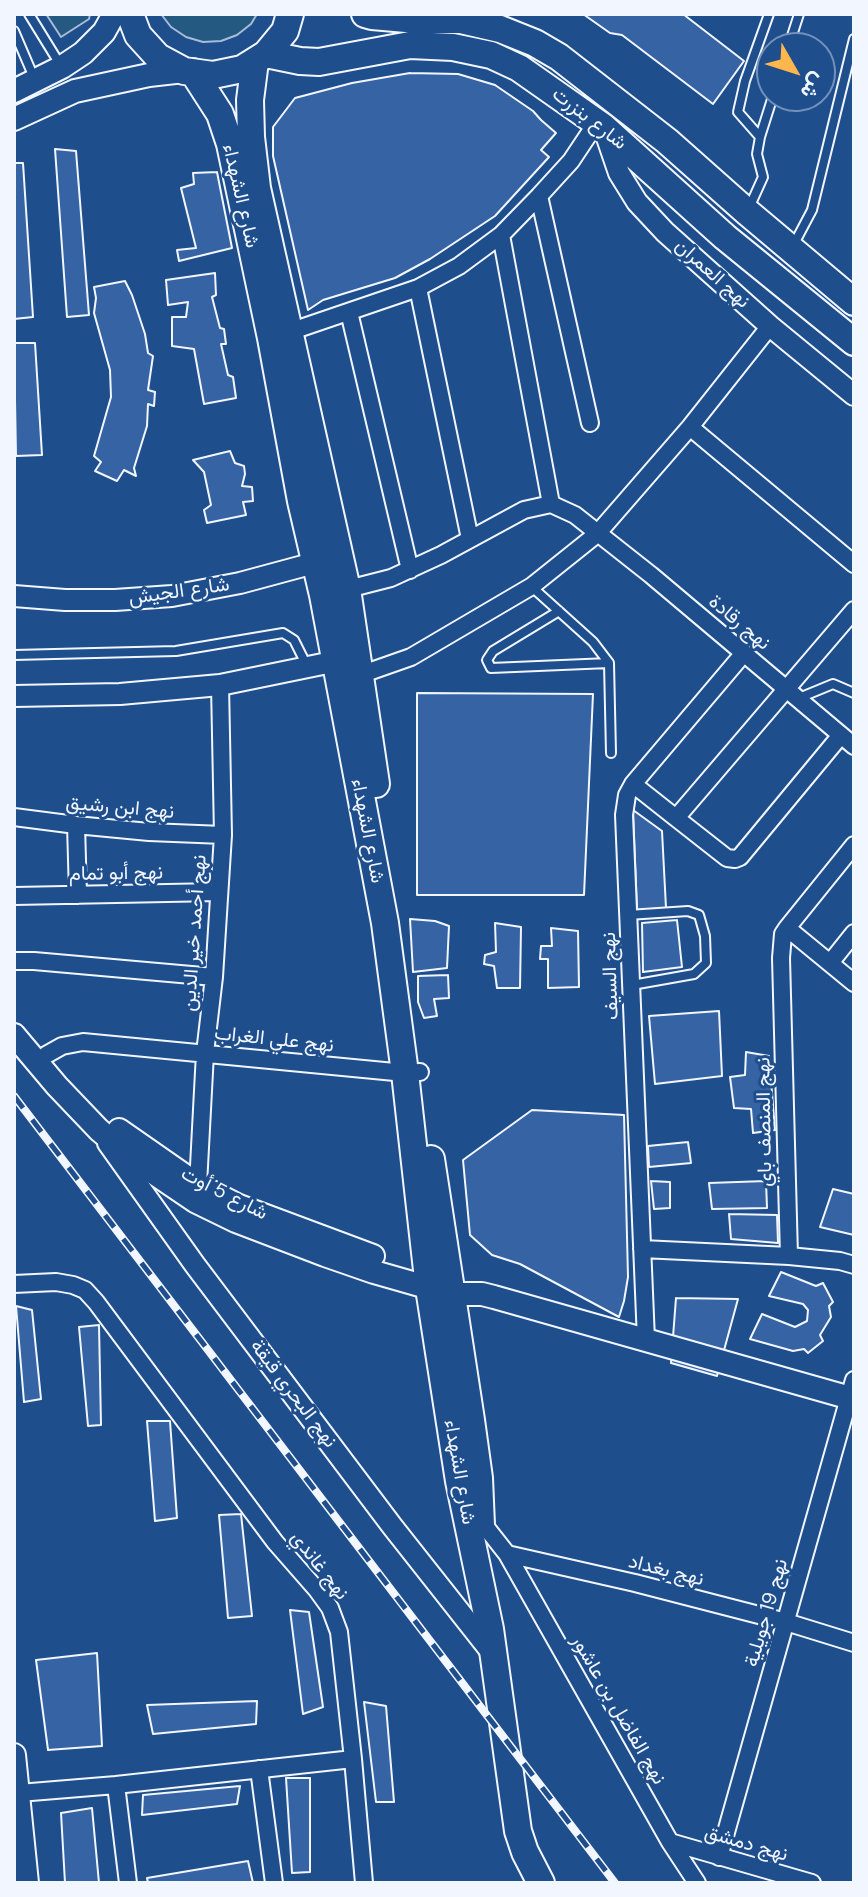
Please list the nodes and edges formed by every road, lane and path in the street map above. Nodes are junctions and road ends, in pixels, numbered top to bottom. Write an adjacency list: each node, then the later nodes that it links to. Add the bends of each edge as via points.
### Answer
1 (29, 14): 10 (lane)
2 (114, 14): 10 (main road, via 104,32)
3 (130, 14): 11 (main road, via 138,35 158,57)
4 (290, 14): 9 (main road, via 285,31)
5 (365, 14): 19 (main road, شارع بنزرت, via 461,20 535,43 667,141)
6 (769, 14): 17 (lane, via 738,112)
7 (14, 31): 12 (lane)
8 (854, 39): 21 (lane, via 812,210)
9 (261, 57): 11 (main road, via 242,69 213,75); 16 (main road, شارع بنزرت, via 319,62 410,45 453,47 519,68); 26 (main road, شارع الشهداء, via 250,100 251,137)
10 (62, 67): 12 (main road)
11 (188, 72): 15 (main road, via 75,91); 34 (main road, شارع الشهداء, via 220,114 230,144 301,501)
12 (35, 80): 13 (main road)
13 (14, 91)
14 (768, 112): 17 (lane)
15 (14, 119)
16 (600, 124): 18 (street); 25 (street, نهج العمران, via 637,202); 27 (main road, شارع بنزرت, via 725,237)
17 (760, 137): 19 (lane, via 757,154 763,177)
18 (539, 196): 20 (street); 29 (street)
19 (747, 212): 21 (main road, شارع بنزرت)
20 (501, 235): 22 (street); 31 (street)
21 (791, 249): 23 (main road, شارع بنزرت)
22 (418, 288): 24 (street); 33 (street)
23 (854, 302)
24 (349, 312): 26 (street); 36 (street)
25 (770, 326): 28 (street, نهج العمران); 30 (street)
26 (289, 332): 34 (main road, شارع الشهداء)
27 (854, 342)
28 (854, 395)
29 (590, 423)
30 (690, 427): 32 (street); 35 (street)
31 (551, 504): 32 (street, نهج رقادة); 33 (street, via 524,510)
32 (597, 534): 37 (street); 42 (street, نهج رقادة)
33 (470, 539): 36 (street)
34 (328, 560): 38 (main road, شارع الشهداء); 39 (street, شارع الجيش, via 172,596)
35 (854, 564)
36 (410, 570): 38 (street)
37 (532, 586): 41 (lane); 46 (street, via 411,657)
38 (335, 592): 46 (main road, شارع الشهداء)
39 (14, 596)
40 (854, 610): 48 (street)
41 (559, 611): 44 (lane); 44 (lane, via 493,651 487,660 491,668)
42 (744, 653): 48 (street, نهج رقادة); 53 (street, نهج السيف)
43 (14, 655): 45 (lane, via 176,651 283,633 294,640)
44 (609, 663): 52 (lane)
45 (307, 667): 46 (street); 47 (street)
46 (348, 669): 74 (main road, شارع الشهداء, via 363,708 408,978)
47 (220, 685): 50 (street); 57 (street, نهج أحمد خير الدين)
48 (792, 693): 49 (lane, via 833,684); 51 (street, نهج رقادة); 55 (street)
49 (854, 693)
50 (14, 696)
51 (848, 740): 55 (street, via 740,857 727,858)
52 (611, 753)
53 (633, 784): 55 (street); 62 (street, نهج السيف, via 624,815)
54 (14, 817): 56 (street, نهج ابن رشيق)
55 (676, 818)
56 (76, 825): 57 (street, نهج ابن رشيق); 60 (street)
57 (223, 835): 59 (street, نهج أحمد خير الدين)
58 (854, 845): 63 (street)
59 (218, 892): 60 (street, نهج أبو تمام); 67 (street, نهج أحمد خير الدين)
60 (78, 895): 61 (street, نهج أبو تمام)
61 (14, 896)
62 (628, 915): 69 (street, نهج السيف); 69 (lane, via 688,911 699,915 705,936 706,963 694,974)
63 (787, 928): 66 (street); 78 (street, نهج المنصف باي, via 781,958)
64 (854, 933): 66 (street)
65 (14, 961): 67 (street)
66 (830, 963): 68 (street)
67 (214, 977): 72 (street, نهج أحمد خير الدين)
68 (854, 983)
69 (631, 985): 77 (street, نهج السيف)
70 (14, 1018): 73 (main road, شارع 5 أوت)
71 (14, 1035): 75 (main road, شارع 5 أوت)
72 (205, 1053): 73 (street, نهج علي الغراب, via 83,1042); 74 (street, نهج علي الغراب); 76 (street, نهج أحمد خير الدين)
73 (46, 1055): 76 (main road, شارع 5 أوت, via 109,1123)
74 (412, 1072): 81 (main road, شارع الشهداء)
75 (99, 1130): 81 (main road, شارع 5 أوت, via 195,1201 236,1221 325,1255); 89 (street, نهج البحري قيقة, via 195,1265)
76 (198, 1185): 81 (main road, شارع 5 أوت)
77 (642, 1249): 78 (street); 82 (street, نهج السيف)
78 (789, 1256): 79 (street)
79 (854, 1265)
80 (14, 1284): 91 (street, نهج غاندي, via 56,1282 85,1290 330,1608 339,1632)
81 (439, 1284): 82 (main road, شارع 5 أوت); 84 (main road, شارع الشهداء, via 471,1420); 86 (main road, شارع الشهداء, via 459,1481)
82 (646, 1340): 83 (main road, شارع 5 أوت)
83 (852, 1392): 87 (street, نهج 19 جويلية)
84 (481, 1521): 85 (street); 86 (main road, شارع الشهداء)
85 (507, 1554): 87 (street, نهج بغداد); 95 (street, نهج الفاضل بن عاشور)
86 (486, 1604): 89 (main road, شارع الشهداء)
87 (786, 1622): 88 (street, نهج بغداد); 96 (street, نهج 19 جويلية)
88 (854, 1643)
89 (493, 1654): 101 (main road, شارع الشهداء, via 518,1831)
90 (14, 1755): 94 (main road)
91 (353, 1759): 92 (street); 100 (street, نهج غاندي)
92 (259, 1769): 93 (street); 99 (street)
93 (116, 1785): 94 (street); 98 (street)
94 (19, 1793): 97 (main road)
95 (670, 1842): 96 (street, نهج دمشق); 102 (street, نهج الفاضل بن عاشور)
96 (719, 1857): 103 (street, نهج دمشق)
97 (27, 1883)
98 (128, 1883)
99 (274, 1883)
100 (364, 1883)
101 (541, 1883)
102 (697, 1883)
103 (812, 1883)

